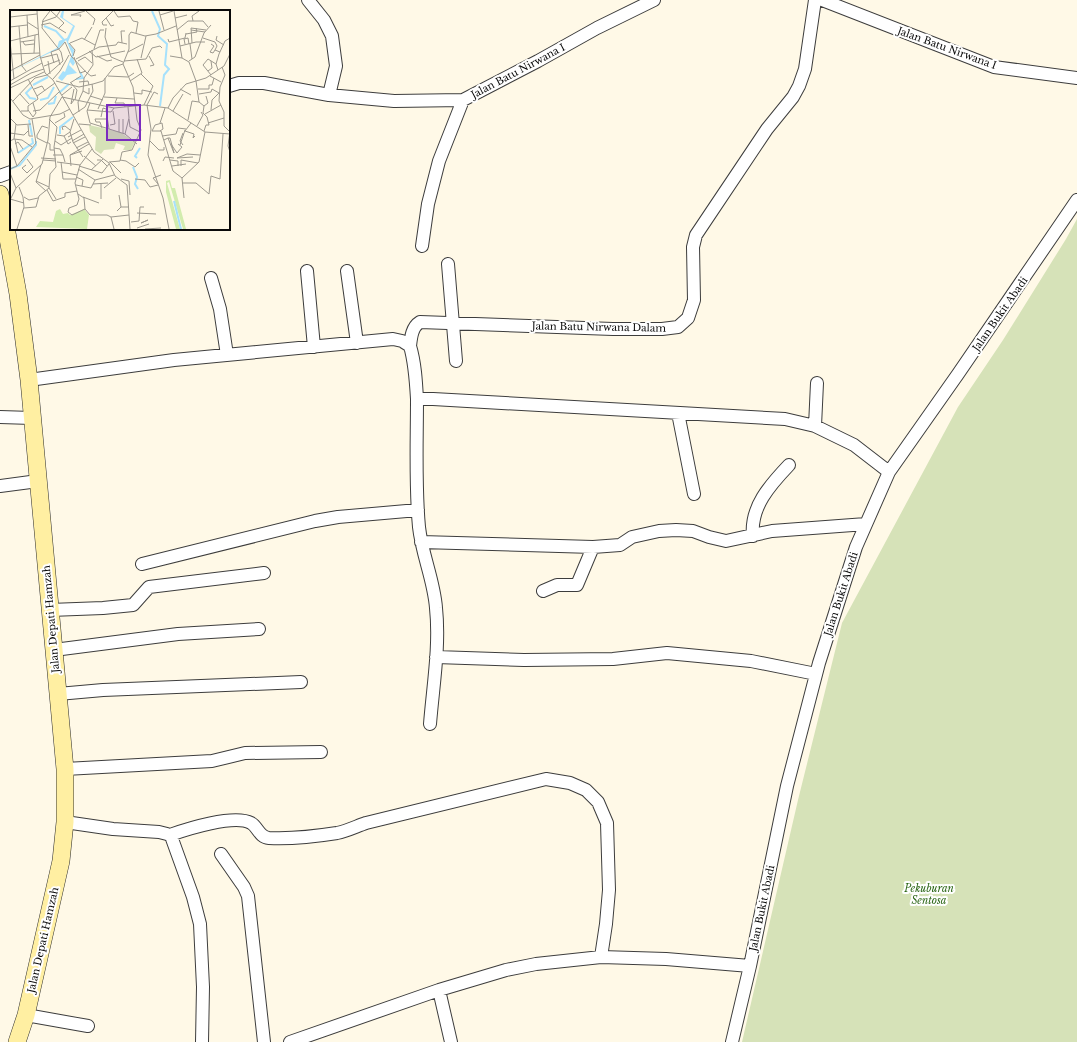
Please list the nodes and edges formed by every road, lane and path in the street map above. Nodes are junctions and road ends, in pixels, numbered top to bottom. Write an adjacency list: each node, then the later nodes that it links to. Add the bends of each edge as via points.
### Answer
1 (308, 0): 7 (street, via 324,20 332,36 336,66)
2 (654, 0): 8 (street, Jalan Batu Nirwana I)
3 (815, 0): 18 (street, Jalan Batu Nirwana Dalam, via 805,69 799,86 696,235 693,247 694,300 688,318 678,327 613,329)
4 (822, 0): 5 (street, Jalan Batu Nirwana I, via 994,67)
5 (1077, 78)
6 (230, 86): 7 (street, Jalan Batu Nirwana I, via 264,82)
7 (329, 95): 8 (street, Jalan Batu Nirwana I, via 394,101)
8 (463, 100): 13 (street, via 439,161 428,204)
9 (10, 172): 10 (street)
10 (0, 176)
11 (0, 194): 24 (main road, Jalan Depati Hamzah, via 18,294)
12 (1077, 200): 32 (street, Jalan Bukit Abadi)
13 (422, 246)
14 (448, 264): 18 (street)
15 (307, 271): 21 (street)
16 (347, 271): 19 (street)
17 (211, 278): 22 (street, via 220,309)
18 (452, 323): 20 (street, Jalan Batu Nirwana Dalam, via 420,322 414,328); 23 (street)
19 (357, 343): 20 (street, via 393,339); 21 (street)
20 (410, 346): 26 (street, via 416,375)
21 (314, 347): 22 (street)
22 (226, 355): 24 (street)
23 (456, 361)
24 (29, 380): 29 (main road, Jalan Depati Hamzah)
25 (817, 382): 30 (street)
26 (417, 399): 27 (street); 36 (street)
27 (678, 413): 30 (street, via 785,419); 35 (street)
28 (0, 417): 29 (street)
29 (32, 418): 33 (main road, Jalan Depati Hamzah)
30 (815, 426): 32 (street, via 854,445)
31 (788, 465): 38 (street, via 766,492 758,507 752,527)
32 (889, 472): 37 (street, Jalan Bukit Abadi)
33 (38, 481): 34 (street); 44 (main road, Jalan Depati Hamzah)
34 (0, 486)
35 (694, 494)
36 (418, 510): 39 (street); 41 (street, via 315,521)
37 (866, 524): 38 (street, via 772,531); 48 (street, Jalan Bukit Abadi, via 841,592)
38 (753, 536): 40 (street, via 726,541 693,531 659,531 632,537 620,545)
39 (421, 542): 40 (street); 47 (street, via 434,592)
40 (593, 547): 43 (street, via 577,585 557,585)
41 (142, 564)
42 (264, 573): 44 (street, via 149,587 133,605)
43 (543, 591)
44 (50, 610): 46 (main road, Jalan Depati Hamzah)
45 (259, 629): 46 (street, via 178,634)
46 (54, 650): 50 (main road, Jalan Depati Hamzah)
47 (436, 658): 48 (street, via 613,659 666,654 750,661); 51 (street)
48 (816, 674): 58 (street, Jalan Bukit Abadi, via 787,786)
49 (301, 682): 50 (street, via 111,689)
50 (58, 694): 53 (main road, Jalan Depati Hamzah)
51 (430, 724)
52 (321, 752): 53 (street, via 245,754 212,760)
53 (65, 769): 54 (main road, Jalan Depati Hamzah)
54 (65, 822): 55 (street); 60 (main road, Jalan Depati Hamzah, via 61,860)
55 (170, 835): 57 (street, via 198,826 227,821 252,823 265,837 270,838 338,832 546,778 570,783 586,790 598,802 607,823 609,890); 63 (street, via 194,897 200,924)
56 (221, 854): 64 (street, via 244,886 248,896)
57 (601, 957): 58 (street); 59 (street, via 506,970)
58 (750, 966): 67 (street, Jalan Bukit Abadi)
59 (439, 990): 65 (street); 66 (street)
60 (26, 1015): 61 (street); 62 (main road, Jalan Depati Hamzah)
61 (88, 1026)
62 (17, 1042)
63 (202, 1042)
64 (264, 1042)
65 (290, 1042)
66 (451, 1042)
67 (732, 1042)

